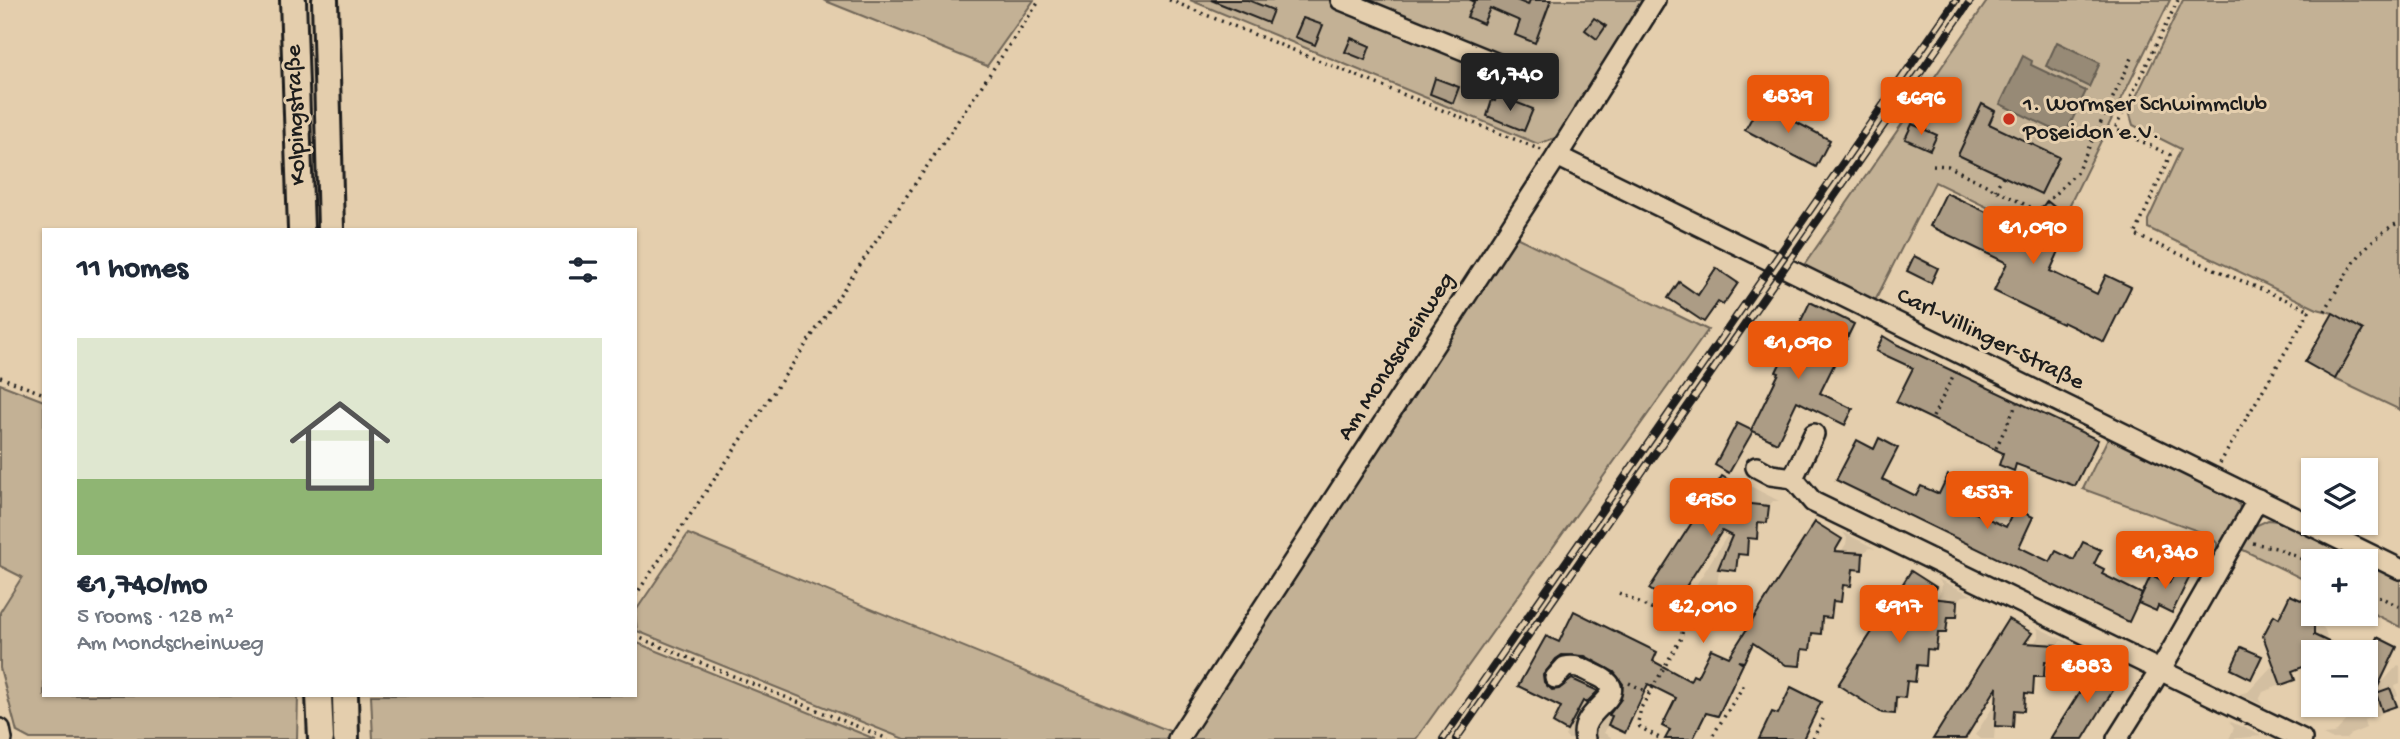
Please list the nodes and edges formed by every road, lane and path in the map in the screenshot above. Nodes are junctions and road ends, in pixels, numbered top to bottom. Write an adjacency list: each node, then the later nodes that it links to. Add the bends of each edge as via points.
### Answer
1 (293, 0): 15 (main road, Kolpingstraße)
2 (325, 0): 16 (main road, Kolpingstraße)
3 (1040, 0): 33 (path)
4 (1169, 0): 10 (path)
5 (1341, 0): 9 (street)
6 (1655, 0): 10 (street, Am Mondscheinweg)
7 (2178, 0): 26 (path, via 2115,129 2170,155 2135,235 2310,310)
8 (2133, 56): 13 (path, via 2080,168 2052,199 2039,210)
9 (1525, 75)
10 (1557, 156): 18 (street, Carl-Villinger-Straße, via 1864,302); 49 (street, Am Mondscheinweg)
11 (1933, 165): 13 (path, via 1948,166)
12 (2003, 176): 13 (path)
13 (1995, 190)
14 (2400, 222): 17 (path, via 2374,238 2357,256)
15 (301, 228)
16 (331, 228)
17 (2325, 311)
18 (1963, 355): 20 (street, Carl-Villinger-Straße); 22 (path)
19 (0, 377): 21 (path)
20 (2026, 385): 24 (path); 26 (street, Carl-Villinger-Straße)
21 (42, 393)
22 (1933, 418)
23 (1814, 434): 27 (street)
24 (1996, 448)
25 (1756, 467): 27 (street)
26 (2212, 477): 28 (street, Carl-Villinger-Straße)
27 (1793, 478): 37 (street, via 1813,502)
28 (2258, 499): 29 (street); 31 (street, Carl-Villinger-Straße)
29 (2234, 540): 30 (path); 37 (street)
30 (2301, 559)
31 (2400, 569)
32 (1619, 593): 51 (path, via 1683,629 1638,717 1640,727)
33 (637, 594)
34 (2378, 596): 35 (path)
35 (2400, 607)
36 (637, 637): 48 (path)
37 (2161, 669): 53 (street); 54 (street)
38 (1555, 678): 50 (street, via 1565,667 1575,665 1605,679 1611,687 1604,705 1586,722)
39 (1745, 683): 44 (path)
40 (319, 697): 46 (main road)
41 (345, 697): 47 (main road)
42 (1824, 719): 52 (path)
43 (0, 729): 45 (street)
44 (1713, 735)
45 (2, 739)
46 (321, 739)
47 (346, 739)
48 (888, 739)
49 (1178, 739)
50 (1585, 739)
51 (1661, 739)
52 (1813, 739)
53 (2117, 739)
54 (2302, 739)

